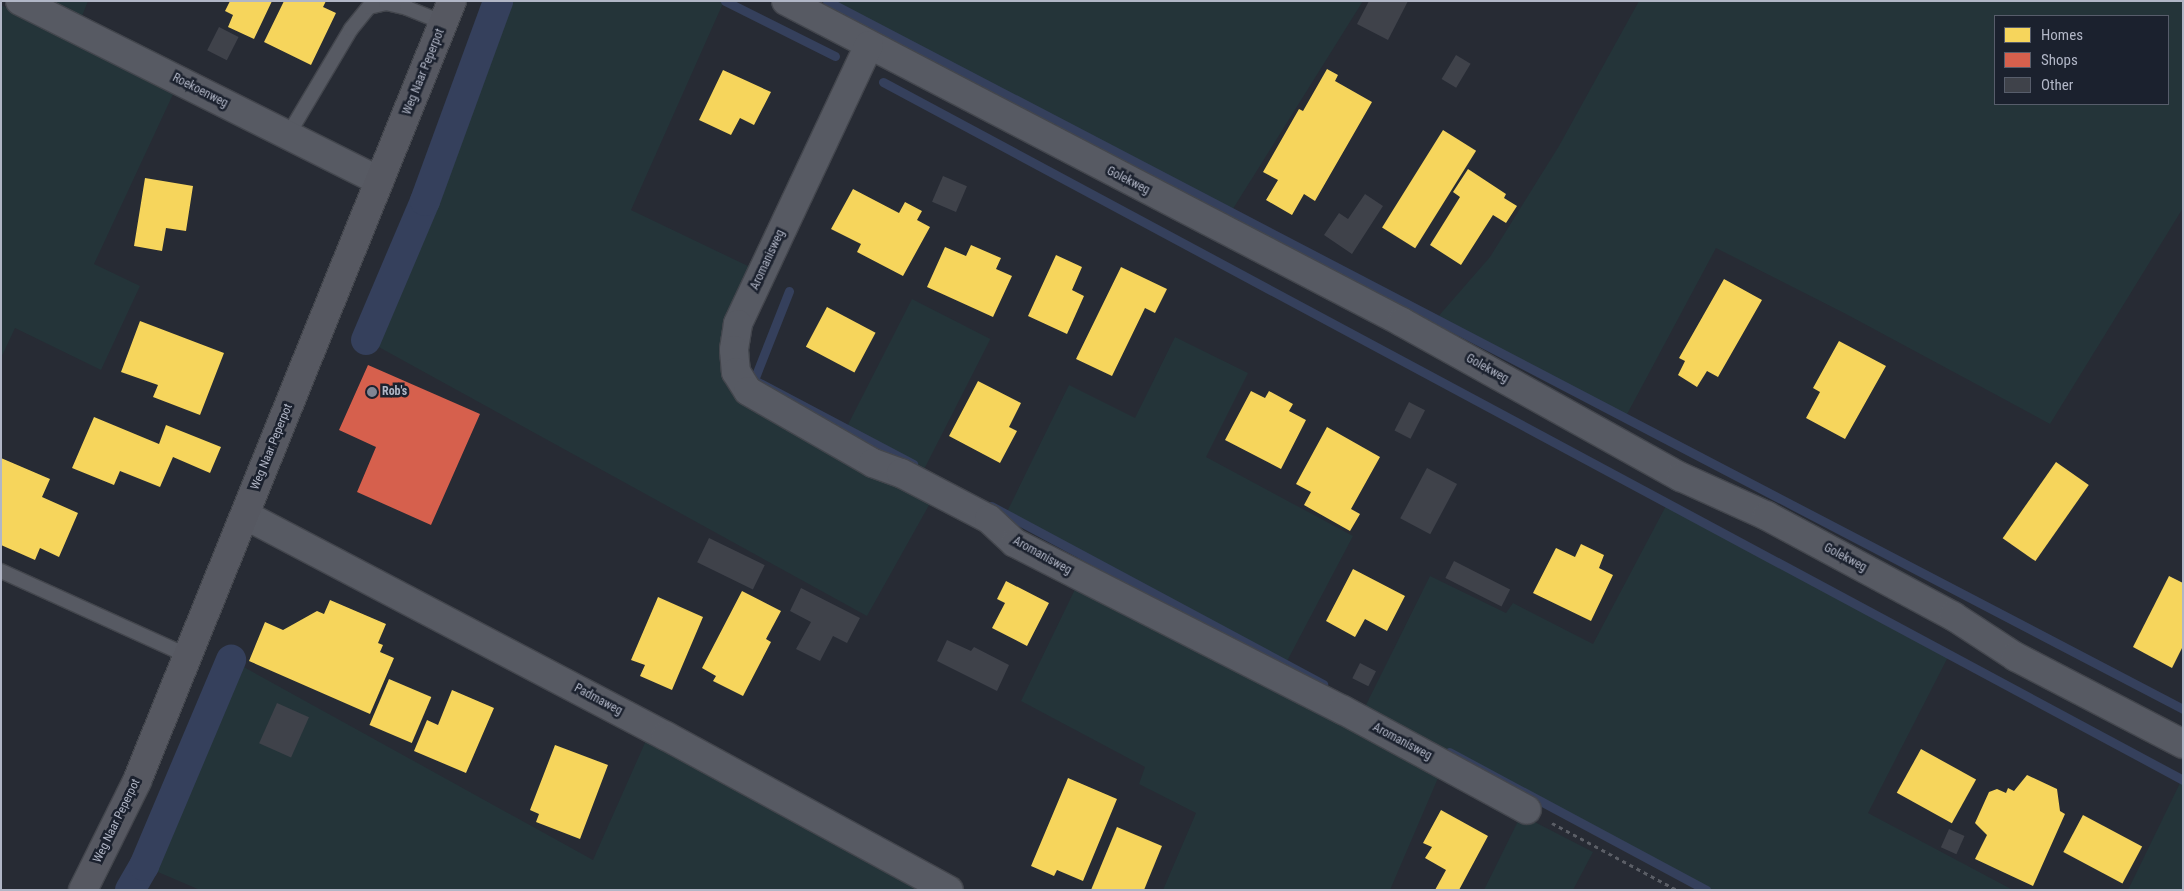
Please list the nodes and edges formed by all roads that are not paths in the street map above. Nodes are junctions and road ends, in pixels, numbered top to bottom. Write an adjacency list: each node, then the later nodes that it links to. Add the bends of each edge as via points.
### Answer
1 (20, 1): 5 (street, Roekoenweg)
2 (786, 1): 4 (street, Golekweg)
3 (448, 12): 5 (lane, via 386,3 370,7 352,29); 6 (street, Weg Naar Peperpot)
4 (869, 45): 10 (street, Golekweg, via 1402,322 1681,477 1767,516 1953,616 2016,657); 11 (street, Aromanisweg, via 738,324 734,350 736,372 748,391 873,463 901,473 989,519 1015,543 1343,710)
5 (288, 135): 6 (street, Roekoenweg)
6 (380, 182): 7 (street, Weg Naar Peperpot)
7 (245, 515): 9 (street, Weg Naar Peperpot); 13 (street, Padmaweg, via 666,736)
8 (1, 571): 9 (lane)
9 (188, 656): 12 (street, Weg Naar Peperpot, via 137,781)
10 (2183, 744)
11 (1528, 810)
12 (83, 890)
13 (949, 890)

